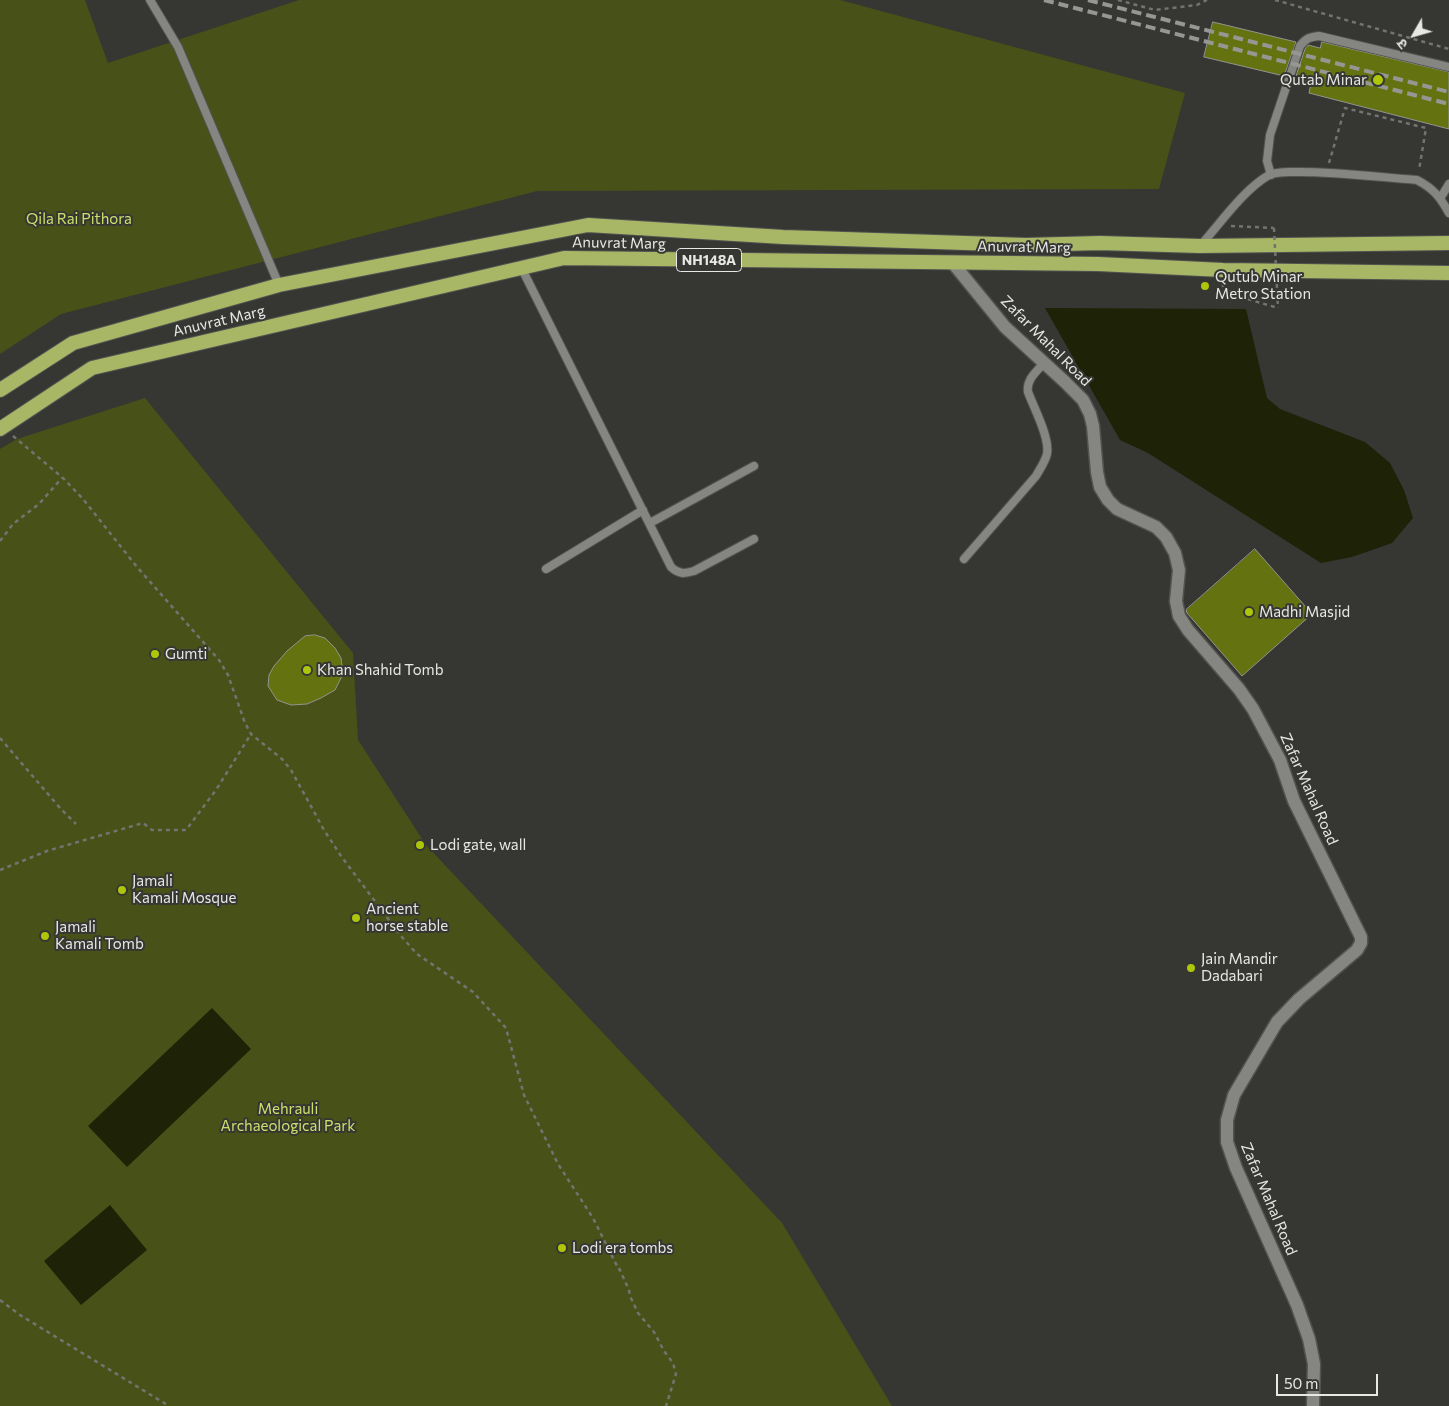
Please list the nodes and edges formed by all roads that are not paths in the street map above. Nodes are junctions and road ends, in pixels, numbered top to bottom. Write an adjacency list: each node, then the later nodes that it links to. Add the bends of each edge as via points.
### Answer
1 (150, 0): 12 (lane, via 178,47)
2 (1449, 67): 3 (lane, via 1318,36 1304,40 1270,135 1267,161)
3 (1270, 175): 5 (lane, via 1327,172 1417,180); 8 (lane, via 1243,197)
4 (1449, 184): 5 (lane)
5 (1441, 197): 6 (lane)
6 (1449, 213)
7 (1449, 243): 8 (highway, Anuvrat Marg / NH148A)
8 (1200, 246): 12 (highway, Anuvrat Marg / NH148A, via 952,243 588,225)
9 (952, 262): 10 (highway, Anuvrat Marg / NH148A, via 564,258); 11 (highway, Anuvrat Marg / NH148A); 13 (street, Zafar Mahal Road, via 1005,327)
10 (521, 267): 15 (highway, Anuvrat Marg / NH148A, via 92,368); 17 (lane)
11 (1449, 273)
12 (279, 286): 14 (highway, Anuvrat Marg / NH148A, via 73,343)
13 (1044, 363): 20 (lane, via 1026,386 1047,442 1045,461 1036,476); 22 (street, Zafar Mahal Road, via 1083,400 1090,414 1100,487 1108,500 1117,508 1156,527 1175,553 1179,570 1176,601 1179,616 1253,709 1280,760 1294,801 1361,937 1362,943 1357,950 1304,994 1277,1022 1234,1095 1227,1120 1227,1142 1236,1168 1309,1339 1314,1364)
14 (0, 390)
15 (1, 428)
16 (754, 466): 18 (lane)
17 (643, 510): 18 (lane); 21 (lane)
18 (650, 524): 19 (lane, via 670,567 684,574)
19 (754, 539)
20 (964, 559)
21 (546, 568)
22 (1312, 1406)

